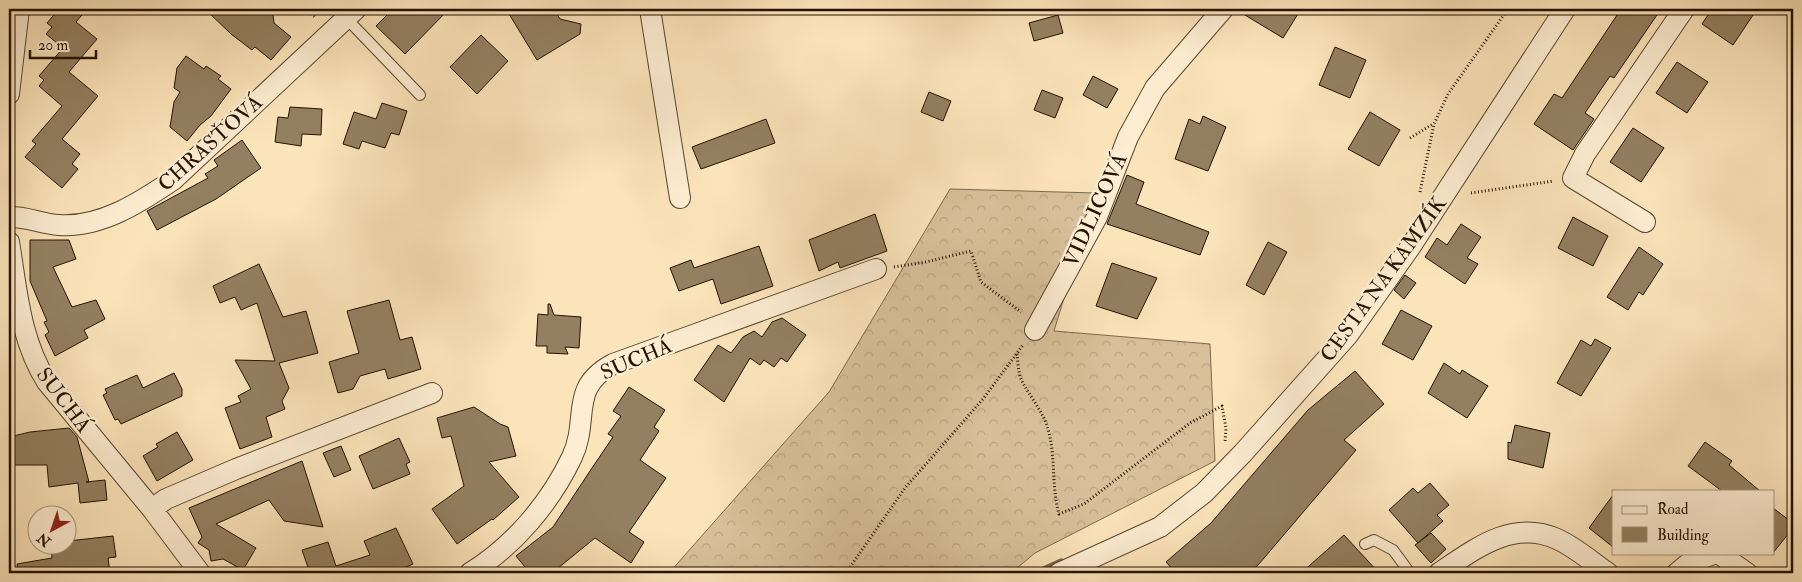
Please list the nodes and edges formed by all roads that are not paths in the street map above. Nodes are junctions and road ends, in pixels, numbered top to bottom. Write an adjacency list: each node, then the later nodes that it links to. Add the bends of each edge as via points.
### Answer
1 (20, 9): 7 (street)
2 (650, 9): 9 (street)
3 (1222, 9): 14 (street, VIDLICOVÁ, via 1155,88 1128,137 1097,217)
4 (1565, 9): 22 (street, CESTA NA KAMZÍK, via 1409,250 1348,335 1204,493 1160,527)
5 (1684, 9): 11 (street, via 1585,154 1573,178)
6 (351, 13): 8 (lane); 10 (street, CHRASŤOVÁ, via 172,180 149,196 107,217 74,226)
7 (9, 94)
8 (420, 95)
9 (680, 198)
10 (9, 217)
11 (1644, 222)
12 (9, 242): 16 (street, SUCHÁ, via 26,337 38,368)
13 (876, 269): 21 (street, SUCHÁ, via 601,370 585,390 573,455 558,483 529,523 487,562)
14 (1035, 330)
15 (432, 393): 16 (street, via 236,469 166,499)
16 (152, 509): 20 (street, SUCHÁ)
17 (1365, 544): 23 (lane, via 1374,540 1393,550)
18 (1714, 554): 26 (street, via 1689,562)
19 (1718, 554): 27 (street)
20 (200, 573)
21 (470, 573)
22 (1059, 573)
23 (1410, 573)
24 (1439, 573): 25 (street, via 1488,541 1528,531 1558,539)
25 (1608, 573)
26 (1677, 573)
27 (1747, 573)

